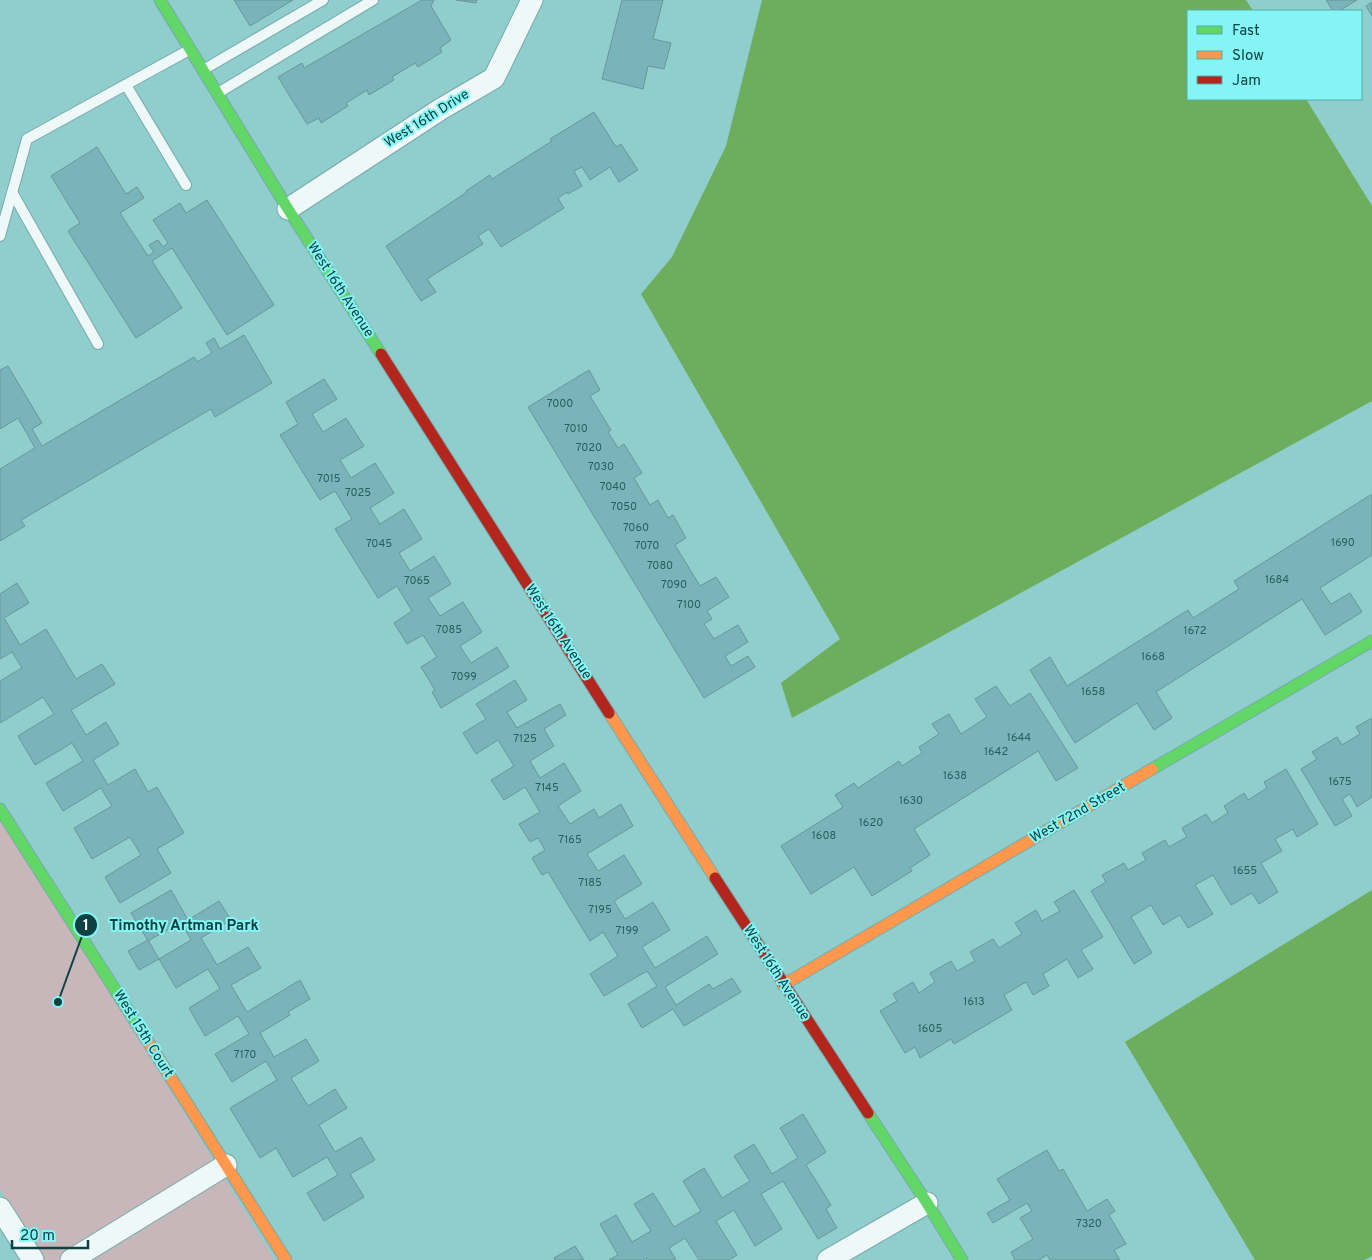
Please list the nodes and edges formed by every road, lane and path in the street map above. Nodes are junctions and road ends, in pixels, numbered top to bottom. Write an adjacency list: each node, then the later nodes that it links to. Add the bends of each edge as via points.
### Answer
1 (160, 0): 5 (street, West 16th Avenue)
2 (323, 0): 6 (lane)
3 (372, 0): 8 (lane)
4 (532, 0): 11 (street, West 16th Drive, via 494,78 440,109)
5 (190, 50): 6 (street, West 16th Avenue); 7 (lane)
6 (203, 70): 8 (street, West 16th Avenue)
7 (126, 85): 9 (lane); 10 (lane, via 27,139)
8 (218, 94): 11 (street, West 16th Avenue)
9 (186, 185)
10 (12, 192): 12 (lane); 13 (lane)
11 (288, 209): 16 (street, West 16th Avenue)
12 (0, 236)
13 (98, 344)
14 (1372, 641): 16 (street, West 72nd Street)
15 (0, 809): 17 (street, West 15th Court)
16 (783, 985): 18 (street, West 16th Avenue)
17 (226, 1165): 21 (street); 22 (street, West 15th Court)
18 (927, 1203): 23 (street); 24 (street, West 16th Avenue)
19 (0, 1208): 20 (street)
20 (33, 1260)
21 (71, 1260)
22 (286, 1260)
23 (828, 1260)
24 (962, 1260)

